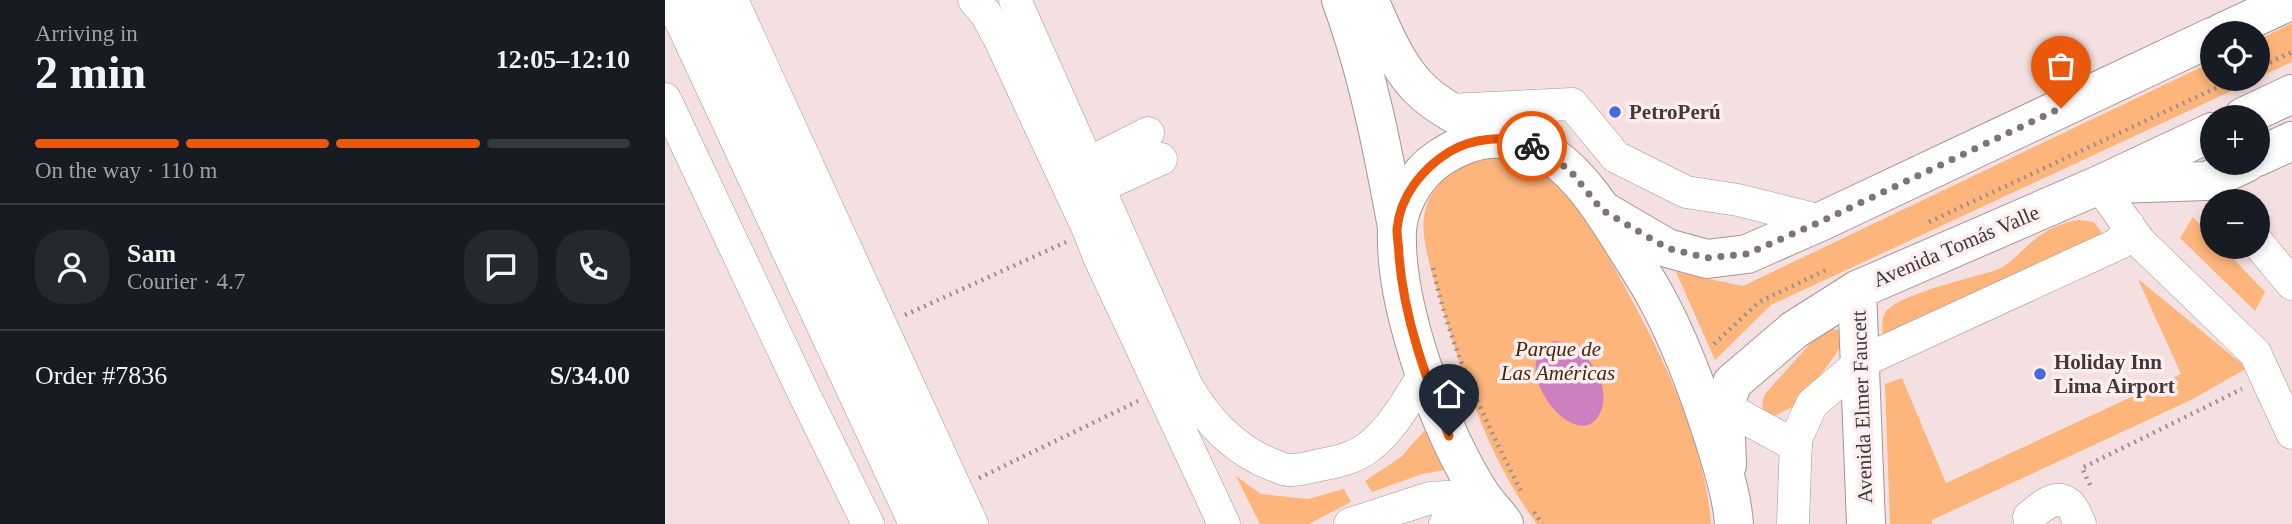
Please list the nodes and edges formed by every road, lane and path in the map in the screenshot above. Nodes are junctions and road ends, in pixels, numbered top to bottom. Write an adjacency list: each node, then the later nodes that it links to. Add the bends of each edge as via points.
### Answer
1 (671, 0): 52 (street)
2 (701, 0): 53 (street)
3 (732, 0): 54 (street)
4 (974, 0): 32 (street, via 1000,40)
5 (1015, 0): 24 (street)
6 (1341, 0): 31 (main road, via 1379,135)
7 (1369, 0): 16 (main road, via 1399,63 1417,86)
8 (2292, 0): 9 (main road)
9 (2247, 21)
10 (2200, 43): 29 (main road)
11 (2292, 52): 12 (path)
12 (2270, 62)
13 (2292, 94): 15 (main road)
14 (665, 99): 51 (street)
15 (2269, 105)
16 (1448, 110): 17 (main road); 22 (street, via 1572,104)
17 (1501, 138): 28 (main road, via 1551,155); 31 (main road, via 1464,145 1431,164 1415,182)
18 (2200, 138): 25 (main road, Avenida Tomás Valle)
19 (2292, 141): 21 (main road)
20 (1154, 146): 24 (street)
21 (2270, 152)
22 (1616, 157): 28 (street); 29 (street, via 1686,192)
23 (2233, 175): 26 (main road, Avenida Tomás Valle)
24 (1092, 176): 43 (street)
25 (2099, 185): 27 (main road, Avenida Tomás Valle); 30 (street); 36 (main road, Avenida Tomás Valle)
26 (2217, 189)
27 (2200, 190)
28 (1598, 205): 29 (main road, via 1667,248 1707,258 1747,254); 48 (main road, via 1655,295 1697,387)
29 (1822, 221)
30 (2129, 226): 38 (street, via 2120,243); 44 (street, via 2140,242 2255,352)
31 (1397, 229): 39 (main road, via 1401,278)
32 (1089, 231): 37 (path); 55 (street)
33 (2270, 258): 35 (street)
34 (1433, 266): 59 (path, via 1473,395)
35 (2292, 284)
36 (1857, 290): 38 (main road, Avenida Elmer Faucett); 42 (main road, Avenida Tomás Valle, via 1794,330 1751,365 1731,383)
37 (899, 317)
38 (1861, 362): 45 (street, via 1812,404); 61 (main road, Avenida Elmer Faucett)
39 (1425, 373): 43 (street, via 1394,422 1371,446 1343,460 1288,470 1242,449); 49 (main road)
40 (2247, 387): 46 (path)
41 (1142, 399): 47 (path)
42 (1725, 407): 45 (street); 48 (main road, Avenida Tomás Valle)
43 (1202, 411): 56 (street, via 1220,477)
44 (2292, 433)
45 (1795, 446): 60 (street)
46 (2082, 468)
47 (975, 480)
48 (1733, 511)
49 (1485, 514): 57 (street, via 1430,498); 58 (street)
50 (2023, 522): 62 (street, via 2044,503 2060,500 2070,504)
51 (868, 524)
52 (915, 524)
53 (943, 524)
54 (972, 524)
55 (1224, 524)
56 (1241, 524)
57 (1350, 524)
58 (1445, 524)
59 (1542, 524)
60 (1793, 524)
61 (1866, 524)
62 (2080, 524)

